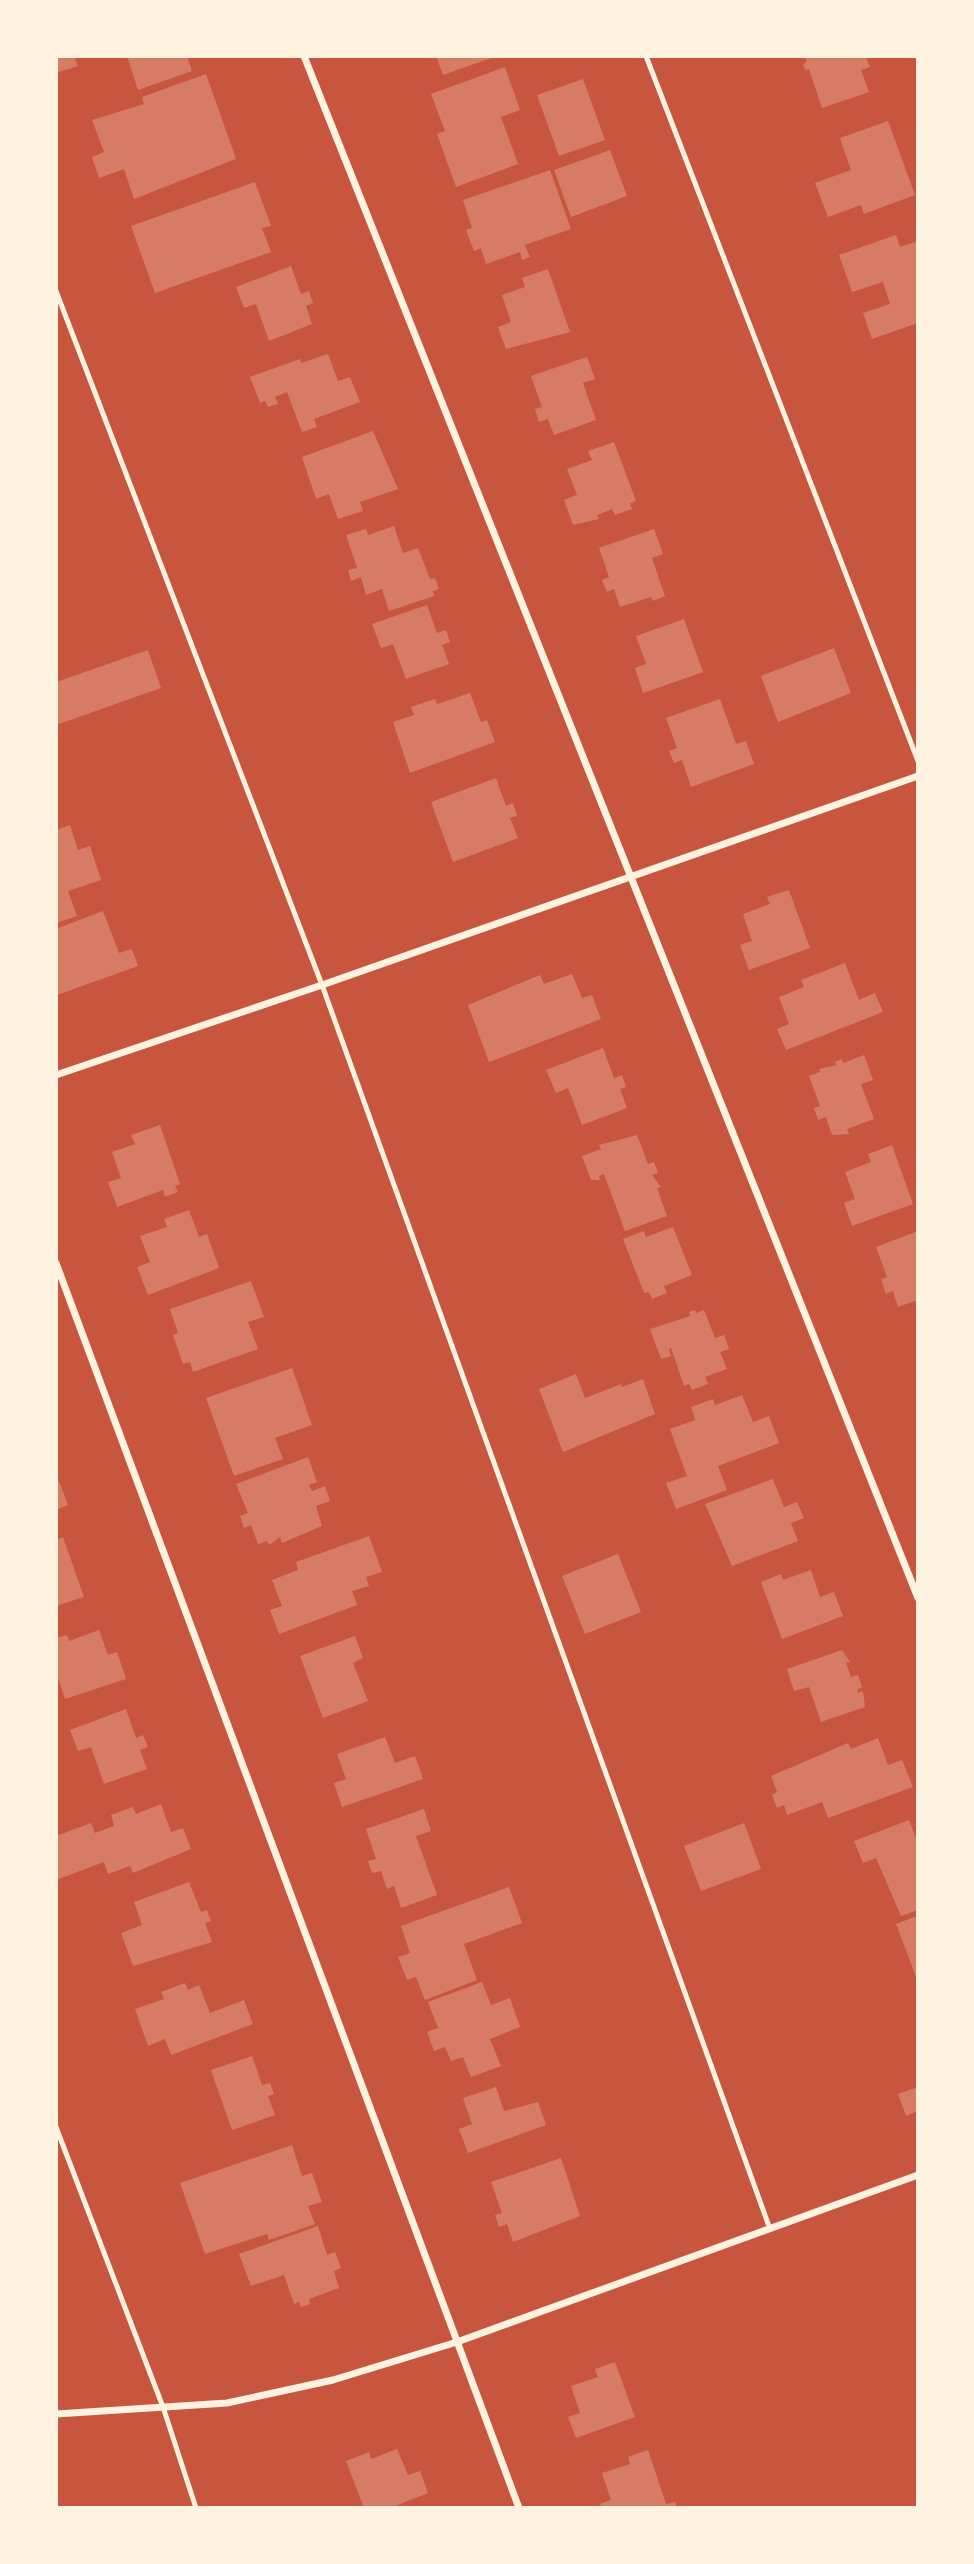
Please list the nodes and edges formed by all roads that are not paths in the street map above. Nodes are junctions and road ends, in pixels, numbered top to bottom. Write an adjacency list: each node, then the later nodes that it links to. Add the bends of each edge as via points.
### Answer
1 (304, 56): 6 (street)
2 (646, 56): 4 (lane)
3 (56, 291): 7 (lane)
4 (918, 761)
5 (918, 776): 6 (street)
6 (631, 877): 7 (street); 10 (street)
7 (322, 985): 8 (street); 13 (lane)
8 (56, 1075)
9 (56, 1263): 14 (street)
10 (918, 1598)
11 (56, 2127): 15 (lane)
12 (918, 2175): 13 (street)
13 (769, 2229): 14 (street)
14 (457, 2342): 15 (street, via 280,2392 227,2403); 18 (street)
15 (163, 2407): 16 (street); 17 (lane)
16 (56, 2414)
17 (196, 2508)
18 (519, 2508)

